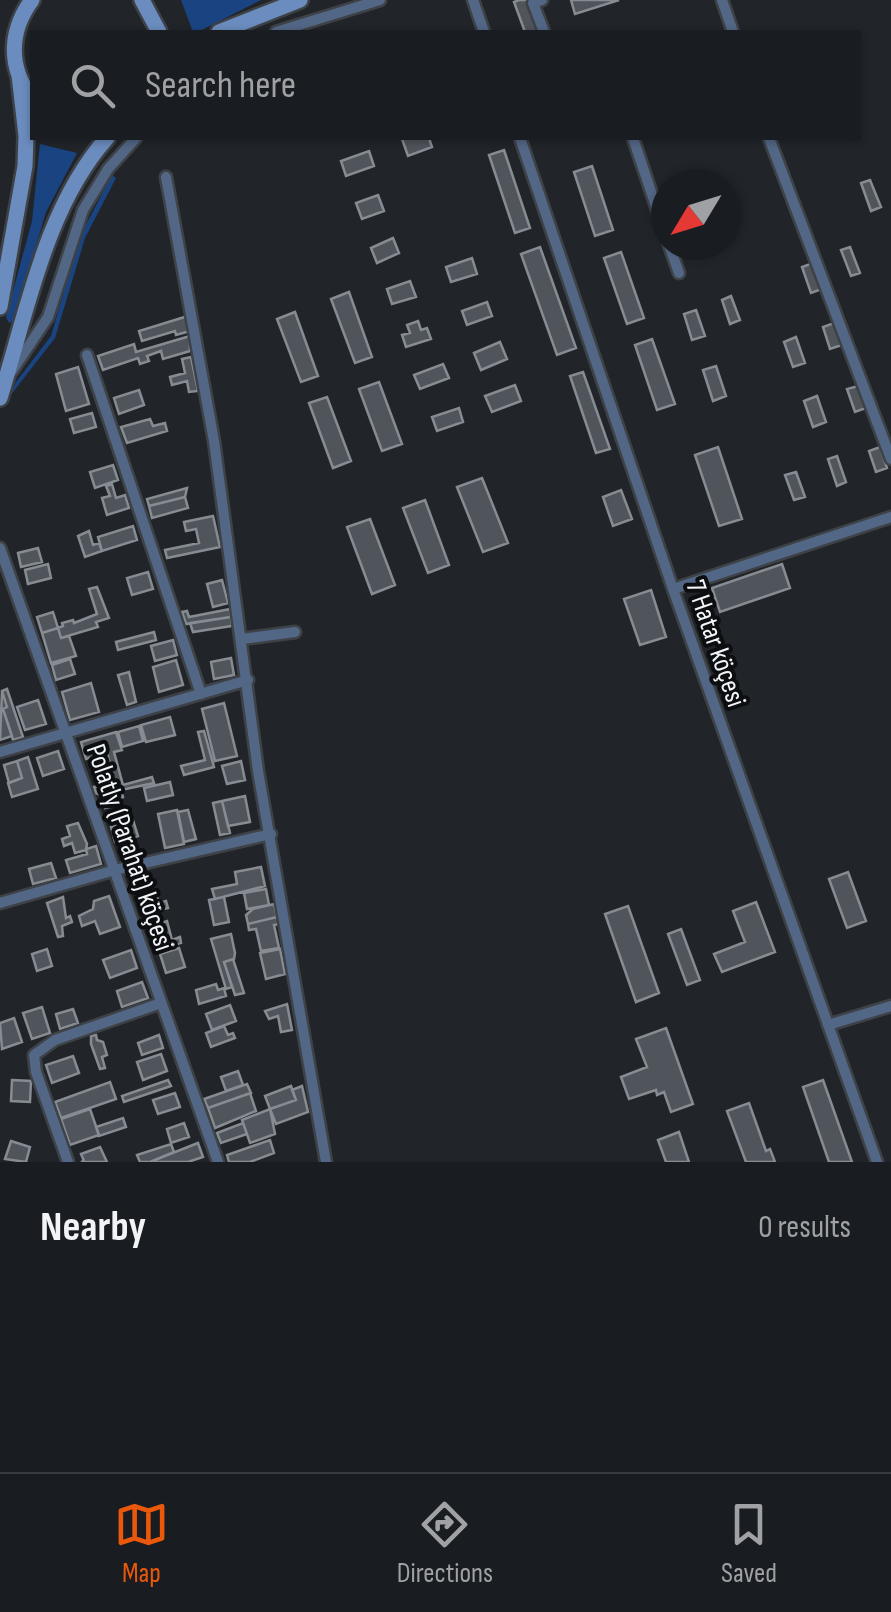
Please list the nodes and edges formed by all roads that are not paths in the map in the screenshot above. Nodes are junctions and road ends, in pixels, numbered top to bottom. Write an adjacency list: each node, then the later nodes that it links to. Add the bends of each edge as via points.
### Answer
1 (16, 0): 15 (main road)
2 (32, 0): 15 (main road)
3 (142, 0): 9 (main road)
4 (300, 0): 10 (main road)
5 (380, 0): 11 (street)
6 (473, 0): 12 (street)
7 (542, 0): 13 (street, via 532,3)
8 (722, 0): 14 (street)
9 (158, 30)
10 (224, 30)
11 (282, 30)
12 (483, 30)
13 (543, 30)
14 (732, 30)
15 (15, 36): 16 (main road)
16 (18, 76): 17 (main road); 27 (main road, via 26,166)
17 (30, 95)
18 (106, 140): 29 (main road, via 54,225)
19 (134, 140): 29 (street, via 83,210 48,317)
20 (521, 140): 34 (street, 7 Hatar köçesi)
21 (633, 140): 24 (street)
22 (770, 140): 31 (street)
23 (166, 177): 36 (street)
24 (651, 193)
25 (674, 260): 26 (street)
26 (678, 273)
27 (0, 307)
28 (88, 355): 38 (street)
29 (6, 380): 30 (main road)
30 (0, 398)
31 (891, 459)
32 (891, 518): 34 (street)
33 (0, 548): 39 (street, Polatly (Parahat) köçesi)
34 (673, 589): 46 (street, 7 Hatar köçesi)
35 (295, 632): 36 (street)
36 (242, 639): 37 (street)
37 (248, 680): 38 (street); 41 (street)
38 (201, 694): 39 (street)
39 (67, 732): 40 (street); 42 (street, Polatly (Parahat) köçesi)
40 (0, 752)
41 (271, 834): 42 (street); 49 (street)
42 (114, 870): 43 (street); 44 (street, Polatly (Parahat) köçesi)
43 (0, 903)
44 (162, 1002): 47 (street, via 54,1040 34,1054); 48 (street, Polatly (Parahat) köçesi)
45 (891, 1006): 46 (street)
46 (828, 1025): 50 (street, 7 Hatar köçesi)
47 (68, 1162)
48 (218, 1162)
49 (326, 1162)
50 (876, 1162)

